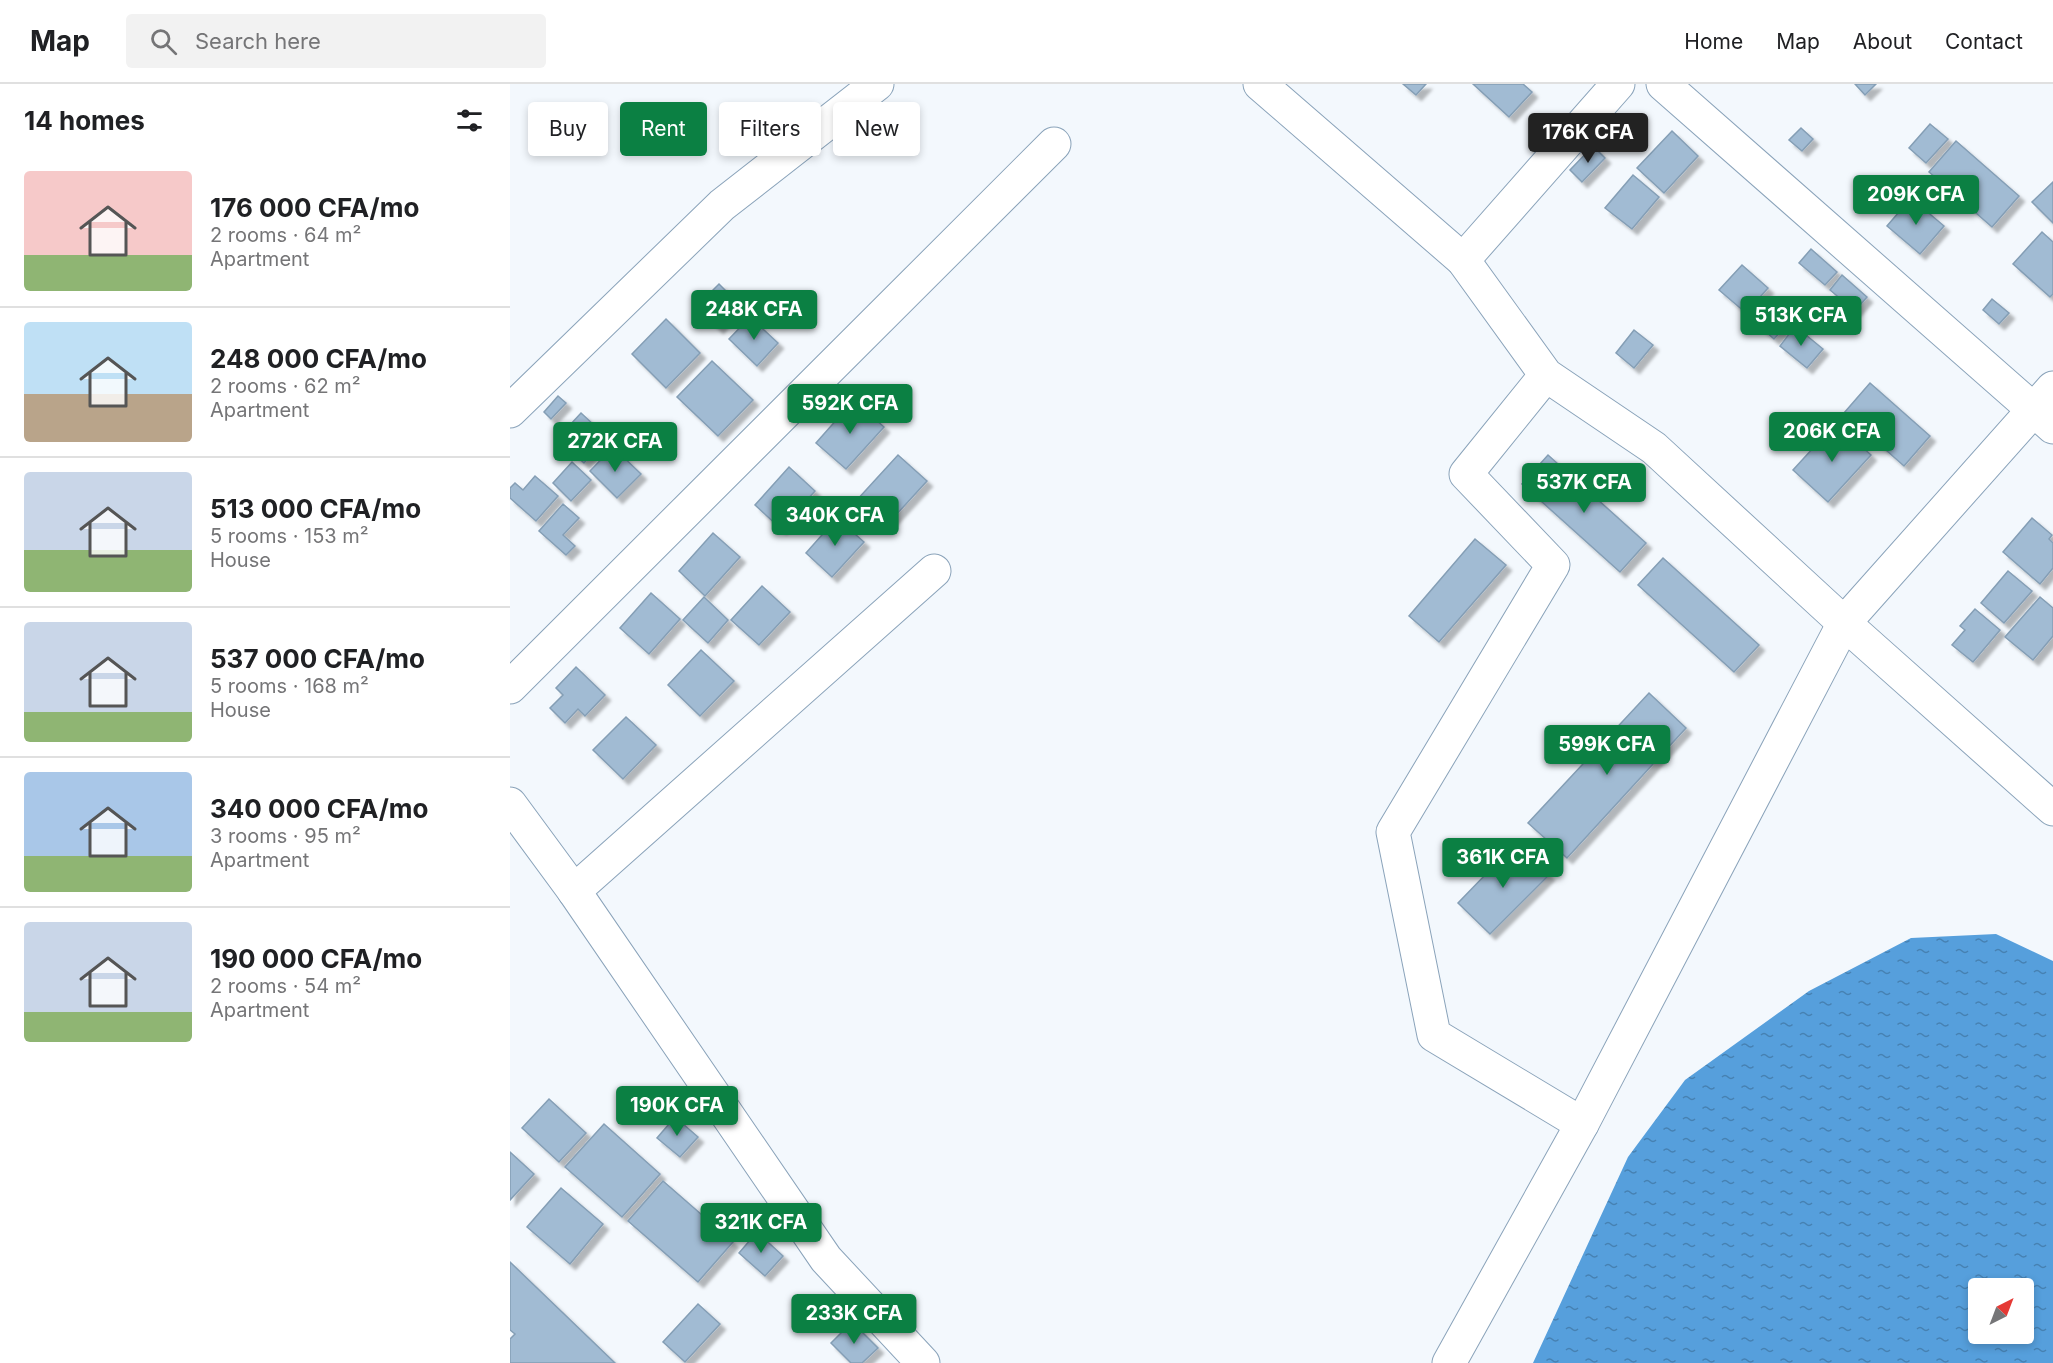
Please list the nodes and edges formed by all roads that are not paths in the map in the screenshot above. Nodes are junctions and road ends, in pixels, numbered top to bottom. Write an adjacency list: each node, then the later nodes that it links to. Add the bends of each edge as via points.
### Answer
1 (877, 84): 9 (street, via 722,205)
2 (1260, 84): 6 (street)
3 (1618, 84): 6 (street)
4 (1663, 84): 8 (street)
5 (1054, 144): 12 (street)
6 (1462, 260): 7 (street)
7 (1546, 375): 11 (street, via 1654,448); 16 (street, via 1466,474 1553,564 1393,832 1434,1035)
8 (2047, 409): 11 (street)
9 (510, 411)
10 (934, 571): 15 (street)
11 (1844, 622): 14 (street); 16 (street)
12 (510, 687)
13 (510, 804): 15 (street)
14 (2053, 809)
15 (574, 891): 17 (street, via 826,1258)
16 (1581, 1124): 18 (street)
17 (923, 1363)
18 (1449, 1363)

